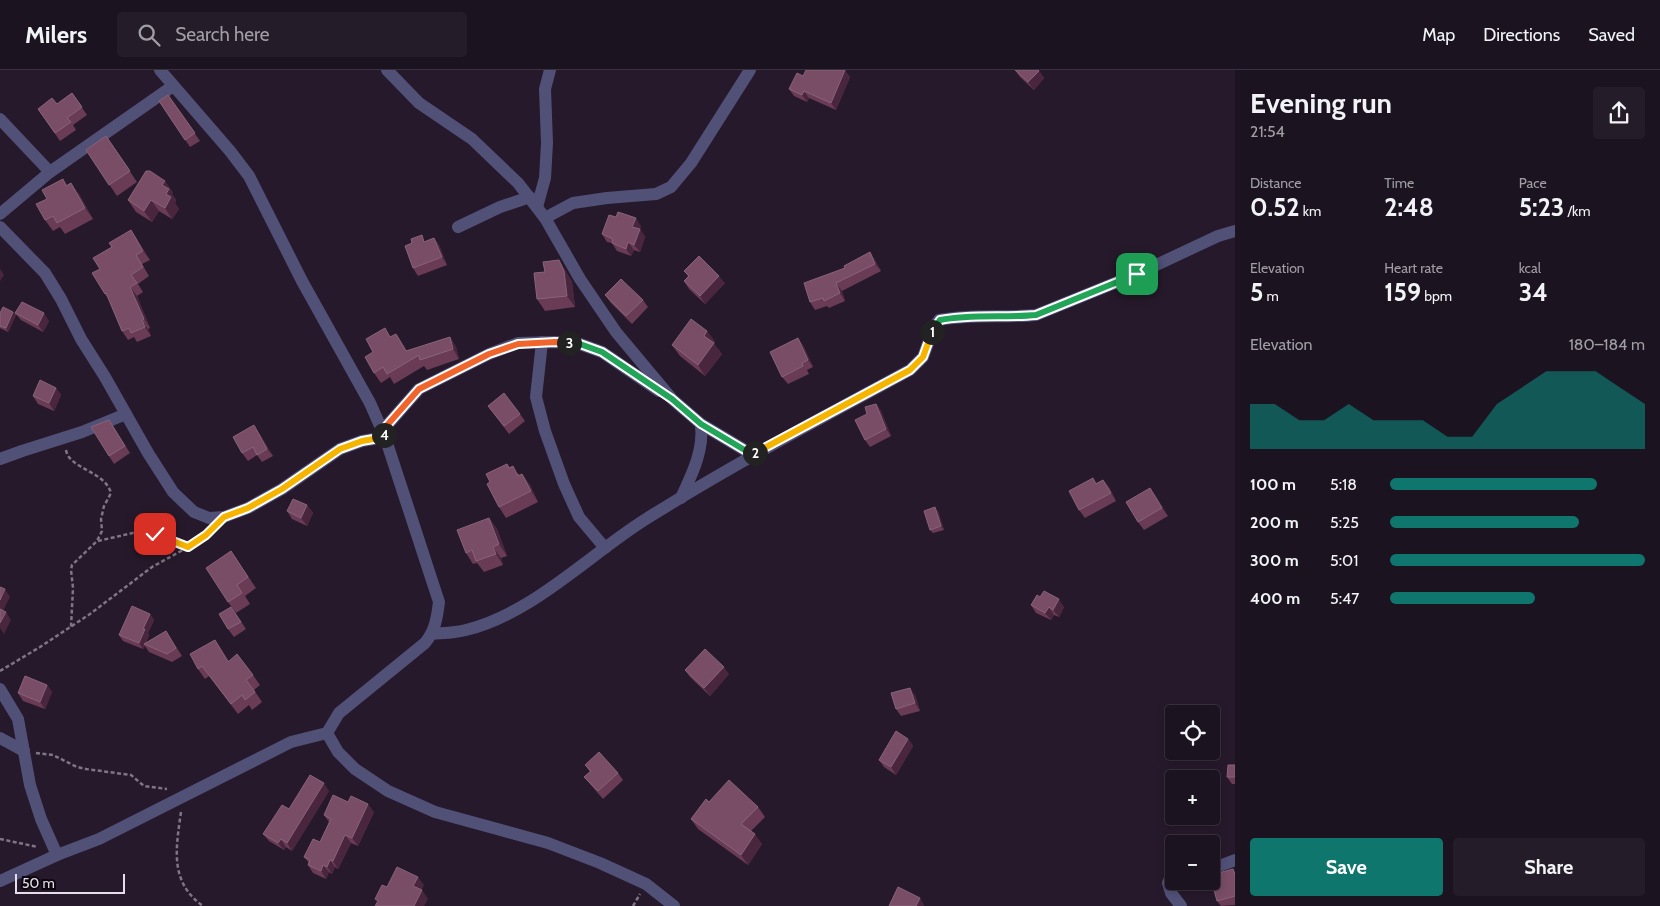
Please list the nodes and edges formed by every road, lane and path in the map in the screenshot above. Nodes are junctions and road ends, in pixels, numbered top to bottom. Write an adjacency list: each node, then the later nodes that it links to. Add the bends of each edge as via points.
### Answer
1 (160, 70): 5 (street)
2 (387, 70): 8 (street, via 419,103 472,139)
3 (550, 70): 8 (street, via 545,89 548,142 545,178)
4 (750, 70): 10 (street, via 691,163 671,187 656,194 574,203)
5 (173, 86): 7 (street); 18 (street, via 249,176 302,281 370,403)
6 (0, 118): 7 (street)
7 (50, 172): 9 (street)
8 (534, 202): 10 (street); 12 (street, via 500,207)
9 (0, 214)
10 (545, 218): 15 (street, via 580,279 616,332)
11 (0, 227): 16 (street, via 45,273)
12 (458, 227)
13 (1235, 231): 20 (street, via 1036,315 940,320 934,327 923,357 910,370)
14 (542, 342): 15 (street, via 580,344 602,352); 18 (street, via 518,344 489,354 419,389); 26 (street, via 536,397 545,431 579,517)
15 (672, 399): 17 (street)
16 (126, 414): 19 (street); 23 (street, via 173,492 194,512 209,518)
17 (701, 424): 20 (street); 22 (street, via 700,453)
18 (383, 434): 23 (street, via 340,449 282,489); 28 (street, via 439,602)
19 (64, 438): 21 (street); 24 (path, via 67,455 110,486 112,493 104,506 102,532)
20 (753, 455): 22 (street)
21 (0, 460)
22 (681, 498): 26 (street)
23 (224, 517): 25 (path)
24 (97, 541): 25 (path, via 137,532 155,534); 27 (path, via 72,565)
25 (188, 547): 27 (path, via 152,567)
26 (605, 548): 28 (street, via 536,597 496,619 466,631)
27 (71, 626): 29 (path)
28 (432, 634): 31 (street, via 425,644 339,713)
29 (0, 671)
30 (0, 689): 33 (street, via 18,720)
31 (327, 733): 34 (street, via 291,742); 42 (street, via 338,752 355,769 388,791 435,812 548,843 600,862 646,884)
32 (0, 738): 33 (street)
33 (24, 751): 34 (path, via 52,754 77,767 131,775 144,786); 36 (street, via 30,785)
34 (188, 793): 36 (street, via 99,839); 41 (path, via 176,851 178,874 191,898)
35 (0, 839): 36 (path)
36 (56, 852): 39 (street)
37 (1235, 860): 38 (street)
38 (1220, 866)
39 (0, 881)
40 (1170, 890): 43 (street)
41 (203, 906)
42 (674, 906)
43 (1180, 906)

